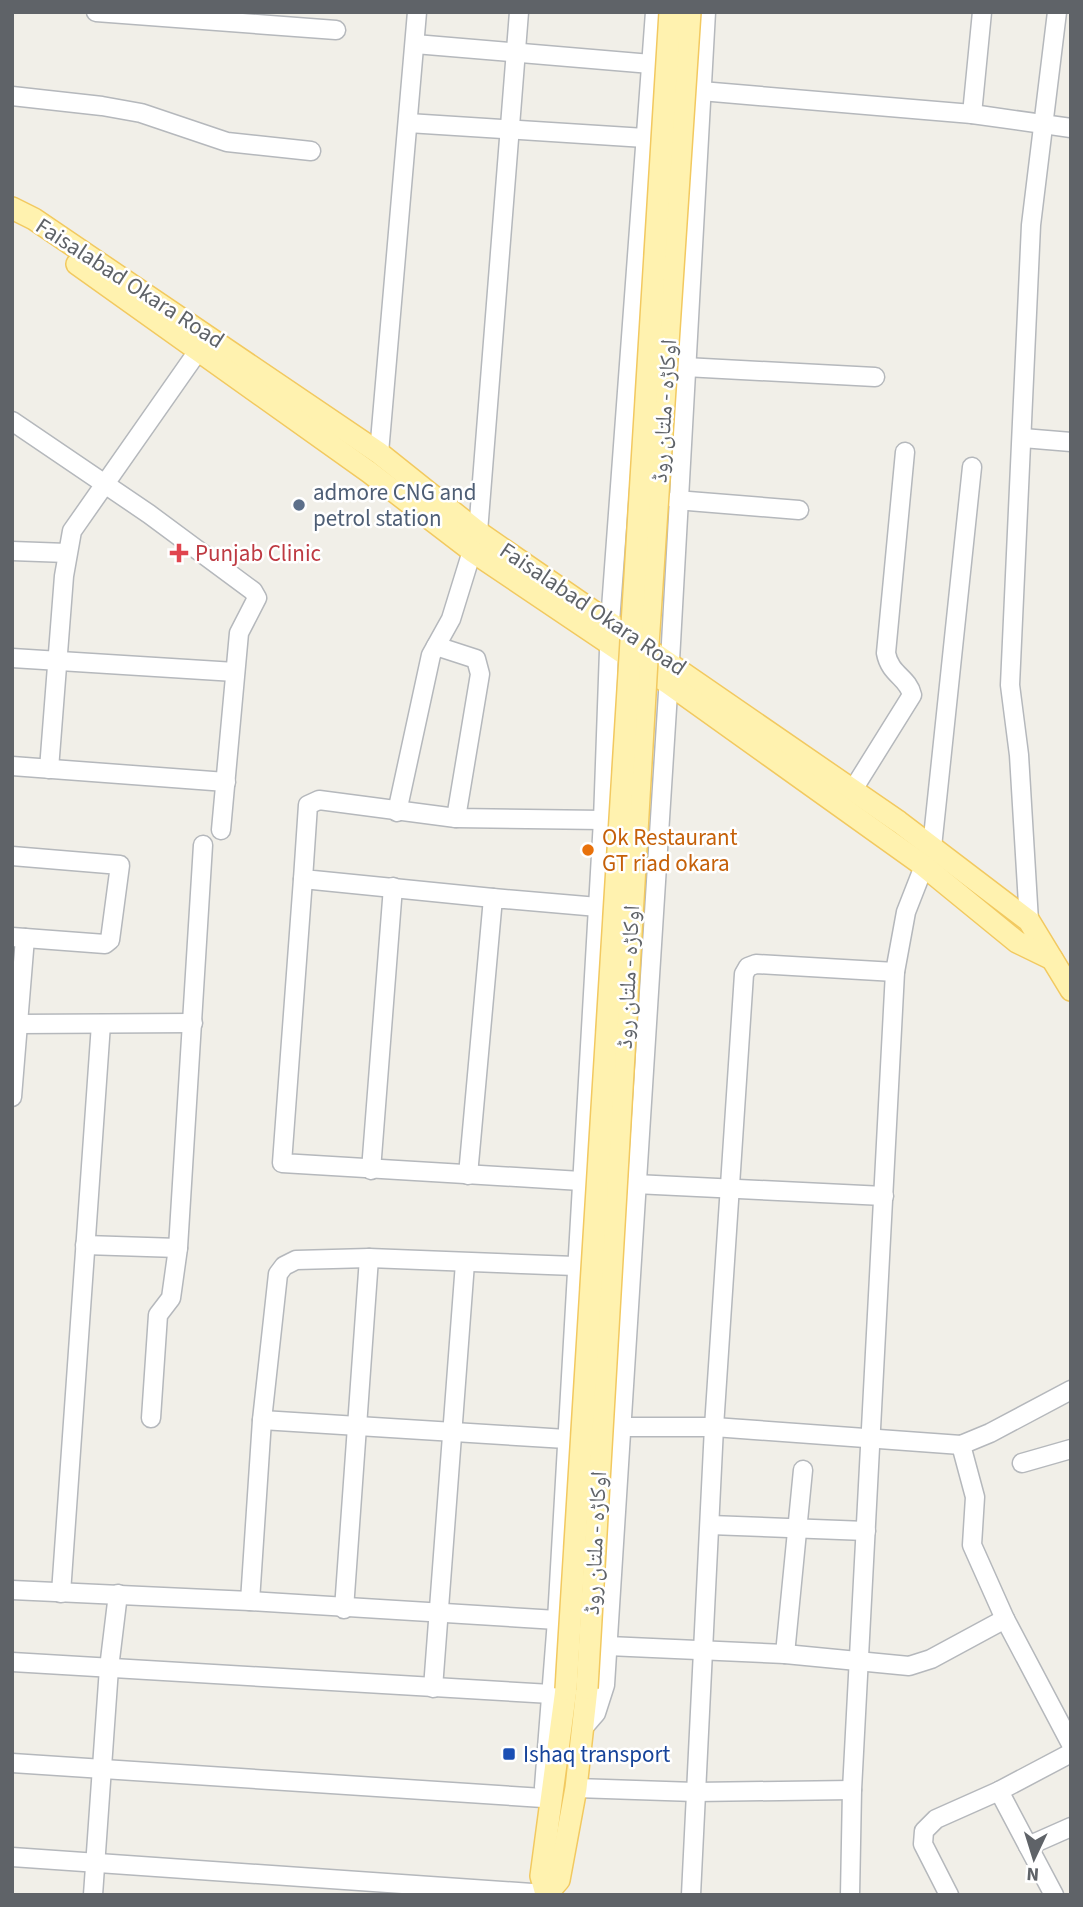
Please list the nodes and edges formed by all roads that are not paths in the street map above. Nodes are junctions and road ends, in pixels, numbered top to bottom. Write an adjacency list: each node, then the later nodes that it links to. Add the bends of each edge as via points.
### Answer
1 (96, 12): 10 (street)
2 (417, 12): 11 (street)
3 (519, 12): 12 (street)
4 (655, 12): 13 (street)
5 (670, 12): 113 (main road, اوکاڑہ - ملتان روڈ, bridge)
6 (690, 12): 113 (main road, اوکاڑہ - ملتان روڈ, bridge, via 647,660)
7 (706, 12): 14 (street)
8 (982, 12): 16 (street)
9 (1056, 12): 18 (street)
10 (336, 30)
11 (415, 44): 12 (street); 17 (street)
12 (516, 52): 13 (street); 20 (street)
13 (651, 64): 21 (street)
14 (701, 91): 16 (street); 25 (street)
15 (12, 96): 22 (street, via 128,110 226,142)
16 (972, 114): 18 (street)
17 (408, 123): 20 (street); 31 (street)
18 (1044, 124): 19 (street); 28 (street, via 1031,225)
19 (1071, 128)
20 (510, 129): 21 (street); 36 (street)
21 (645, 138): 39 (street)
22 (310, 151)
23 (12, 209): 24 (main road, Faisalabad Okara Road, via 28,228); 31 (main road, Faisalabad Okara Road, via 197,327)
24 (198, 351): 33 (street); 36 (main road, Faisalabad Okara Road)
25 (685, 367): 26 (street); 34 (street)
26 (875, 377)
27 (12, 421): 33 (street)
28 (1023, 438): 29 (street); 62 (street, via 1010,685)
29 (1071, 442)
30 (905, 452): 49 (street, via 886,653 892,671 910,686 912,695)
31 (379, 453): 36 (main road, Faisalabad Okara Road)
32 (972, 467): 55 (street)
33 (104, 484): 38 (street, via 72,531); 44 (street, via 253,591 257,598 239,634)
34 (676, 500): 35 (street); 43 (street)
35 (799, 510)
36 (475, 542): 39 (main road, Faisalabad Okara Road); 40 (street, via 452,619)
37 (12, 551): 38 (street)
38 (67, 553): 42 (street)
39 (610, 632): 43 (main road, Faisalabad Okara Road); 45 (main road, Faisalabad Okara Road); 52 (street)
40 (436, 646): 50 (street); 51 (street, via 476,659 480,674)
41 (12, 658): 42 (street)
42 (57, 661): 44 (street); 47 (street)
43 (670, 661): 45 (street); 49 (main road, Faisalabad Okara Road)
44 (235, 672): 48 (street)
45 (668, 683): 57 (main road, Faisalabad Okara Road); 74 (street)
46 (12, 766): 47 (street)
47 (49, 769): 48 (street)
48 (226, 782): 53 (street)
49 (854, 788): 55 (main road, Faisalabad Okara Road)
50 (397, 813): 51 (street); 58 (street, via 313,800 308,805)
51 (456, 818): 52 (street)
52 (603, 820): 61 (street)
53 (222, 830)
54 (203, 845): 67 (street)
55 (932, 846): 62 (main road, Faisalabad Okara Road)
56 (12, 856): 63 (street, via 120,865 110,940 105,944)
57 (924, 866): 64 (main road, Faisalabad Okara Road, via 1017,942); 65 (street, via 906,912)
58 (303, 879): 59 (street); 71 (street, via 280,1158 286,1165)
59 (393, 887): 60 (street); 71 (street)
60 (493, 898): 61 (street); 72 (street)
61 (598, 907): 73 (street)
62 (1030, 921): 64 (main road, Faisalabad Okara Road)
63 (19, 937): 68 (street)
64 (1052, 959): 66 (main road, Faisalabad Okara Road)
65 (895, 972): 75 (street, via 748,967); 76 (street)
66 (1071, 990)
67 (193, 1023): 69 (street); 78 (street)
68 (18, 1024): 69 (street); 70 (street)
69 (101, 1024): 77 (street)
70 (12, 1097)
71 (371, 1170): 72 (street)
72 (468, 1175): 73 (street)
73 (581, 1181): 81 (street)
74 (635, 1184): 75 (street); 86 (street)
75 (729, 1188): 76 (street); 87 (street)
76 (884, 1196): 89 (street)
77 (85, 1245): 78 (street); 99 (street)
78 (178, 1248): 83 (street, via 171,1298 158,1315)
79 (369, 1258): 80 (street); 84 (street, via 296,1260 278,1275); 85 (street)
80 (465, 1264): 81 (street); 88 (street)
81 (575, 1266): 90 (street)
82 (1071, 1390): 91 (street)
83 (151, 1418)
84 (262, 1420): 85 (street); 101 (street)
85 (357, 1426): 88 (street); 102 (street)
86 (622, 1427): 87 (street); 106 (street)
87 (714, 1427): 89 (street); 95 (street)
88 (453, 1432): 90 (street); 103 (street)
89 (871, 1436): 91 (street); 97 (street)
90 (566, 1439): 105 (street)
91 (961, 1445): 104 (street, via 975,1497 972,1545)
92 (1071, 1449): 93 (street)
93 (1022, 1463)
94 (803, 1469): 96 (street)
95 (710, 1525): 96 (street); 107 (street)
96 (797, 1528): 97 (street); 108 (street)
97 (866, 1531): 109 (street)
98 (12, 1590): 99 (street)
99 (61, 1593): 100 (street)
100 (118, 1594): 101 (street); 111 (street)
101 (250, 1601): 102 (street)
102 (344, 1609): 103 (street)
103 (440, 1614): 105 (street); 112 (street)
104 (1005, 1619): 109 (street, via 909,1666); 115 (street)
105 (557, 1620): 113 (street)
106 (608, 1646): 107 (street); 114 (street, via 603,1695)
107 (704, 1652): 108 (street); 122 (street)
108 (785, 1654): 109 (street)
109 (859, 1661): 120 (street)
110 (12, 1662): 111 (street)
111 (109, 1668): 112 (street); 118 (street)
112 (433, 1688): 113 (street)
113 (568, 1690): 114 (main road, اوکاڑہ - ملتان روڈ); 123 (street); 125 (main road, اوکاڑہ - ملتان روڈ)
114 (583, 1728): 119 (main road, اوکاڑہ - ملتان روڈ)
115 (1071, 1744)
116 (1071, 1753): 121 (street)
117 (12, 1763): 118 (street)
118 (102, 1768): 123 (street); 128 (street)
119 (576, 1788): 122 (street); 130 (main road, اوکاڑہ - ملتان روڈ, via 559,1880)
120 (852, 1790): 122 (street); 132 (street)
121 (999, 1791): 126 (street); 133 (street, via 936,1819 923,1831 923,1844)
122 (695, 1792): 131 (street)
123 (543, 1798): 125 (street)
124 (1071, 1827): 126 (street)
125 (549, 1834): 130 (main road, اوکاڑہ - ملتان روڈ, via 541,1877)
126 (1028, 1846): 134 (street)
127 (12, 1857): 128 (street)
128 (96, 1862): 129 (street); 130 (street)
129 (93, 1895)
130 (546, 1895)
131 (691, 1895)
132 (850, 1895)
133 (949, 1895)
134 (1054, 1895)

